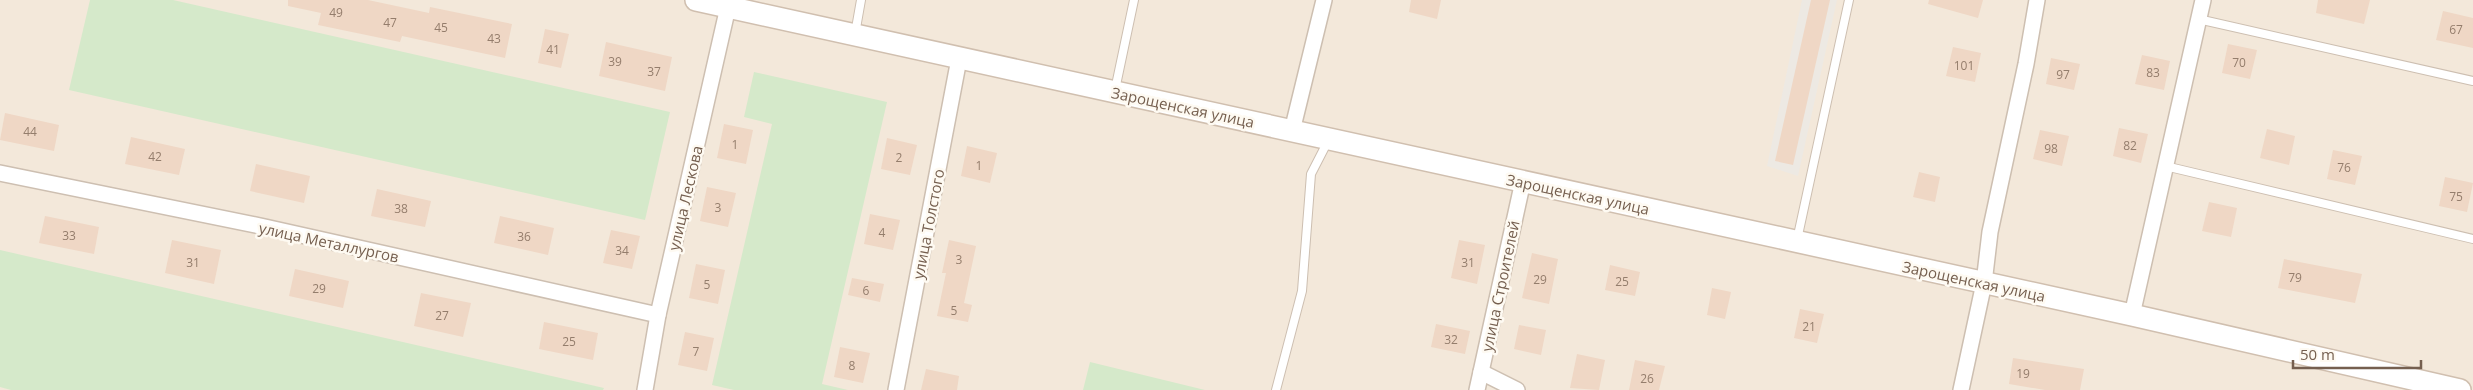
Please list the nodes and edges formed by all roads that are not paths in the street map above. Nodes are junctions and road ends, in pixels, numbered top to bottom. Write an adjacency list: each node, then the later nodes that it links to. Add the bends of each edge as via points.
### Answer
1 (696, 0): 8 (street, Зарощенская улица)
2 (861, 0): 10 (lane)
3 (1134, 0): 13 (lane)
4 (1324, 0): 14 (street)
5 (1849, 0): 20 (lane)
6 (2037, 0): 21 (street, via 1990,232)
7 (2203, 0): 9 (street)
8 (728, 7): 10 (street, Зарощенская улица); 22 (street, улица Лескова)
9 (2198, 19): 12 (lane); 16 (street)
10 (855, 34): 11 (street, Зарощенская улица)
11 (959, 59): 13 (street, Зарощенская улица); 26 (street, улица Толстого)
12 (2473, 81)
13 (1114, 92): 14 (street, Зарощенская улица)
14 (1292, 131): 15 (street, Зарощенская улица)
15 (1329, 140): 18 (street, Зарощенская улица); 27 (lane, via 1311,174 1302,291)
16 (2165, 166): 19 (lane); 23 (street)
17 (0, 173): 22 (street, улица Металлургов, via 265,227)
18 (1523, 181): 20 (street, Зарощенская улица); 24 (street, улица Строителей)
19 (2473, 239)
20 (1797, 242): 21 (street, Зарощенская улица)
21 (1984, 283): 23 (street, Зарощенская улица); 30 (street)
22 (658, 315): 25 (street, улица Лескова)
23 (2132, 315): 31 (street, Зарощенская улица)
24 (1481, 372): 28 (street, улица Строителей); 29 (street)
25 (645, 390)
26 (896, 390)
27 (1276, 390)
28 (1478, 390)
29 (1517, 390)
30 (1961, 390)
31 (2460, 390)

